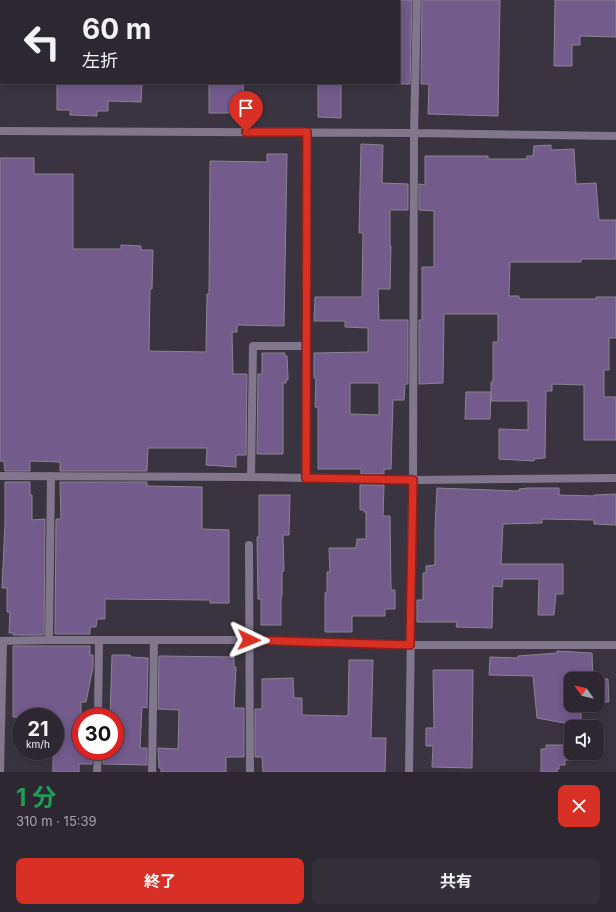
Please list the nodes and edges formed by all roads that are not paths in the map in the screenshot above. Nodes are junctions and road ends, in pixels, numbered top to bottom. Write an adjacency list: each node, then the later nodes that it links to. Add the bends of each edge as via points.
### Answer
1 (417, 0): 4 (street)
2 (0, 131): 3 (street)
3 (307, 132): 4 (street); 6 (street)
4 (414, 133): 5 (street); 12 (street)
5 (616, 136)
6 (305, 346): 9 (street, via 253,346); 10 (street)
7 (0, 476): 8 (street)
8 (51, 476): 9 (street); 14 (street)
9 (251, 477): 10 (street)
10 (306, 478): 12 (street)
11 (616, 478): 12 (street)
12 (413, 480): 19 (street)
13 (249, 545): 17 (street)
14 (49, 640): 15 (street); 18 (street)
15 (99, 640): 16 (street); 21 (street)
16 (154, 640): 17 (street); 25 (street)
17 (249, 640): 19 (street); 26 (street)
18 (1, 641): 23 (street)
19 (410, 645): 20 (street); 27 (street)
20 (616, 645)
21 (98, 708)
22 (98, 760): 24 (street)
23 (0, 772)
24 (97, 772)
25 (152, 772)
26 (250, 772)
27 (409, 772)

